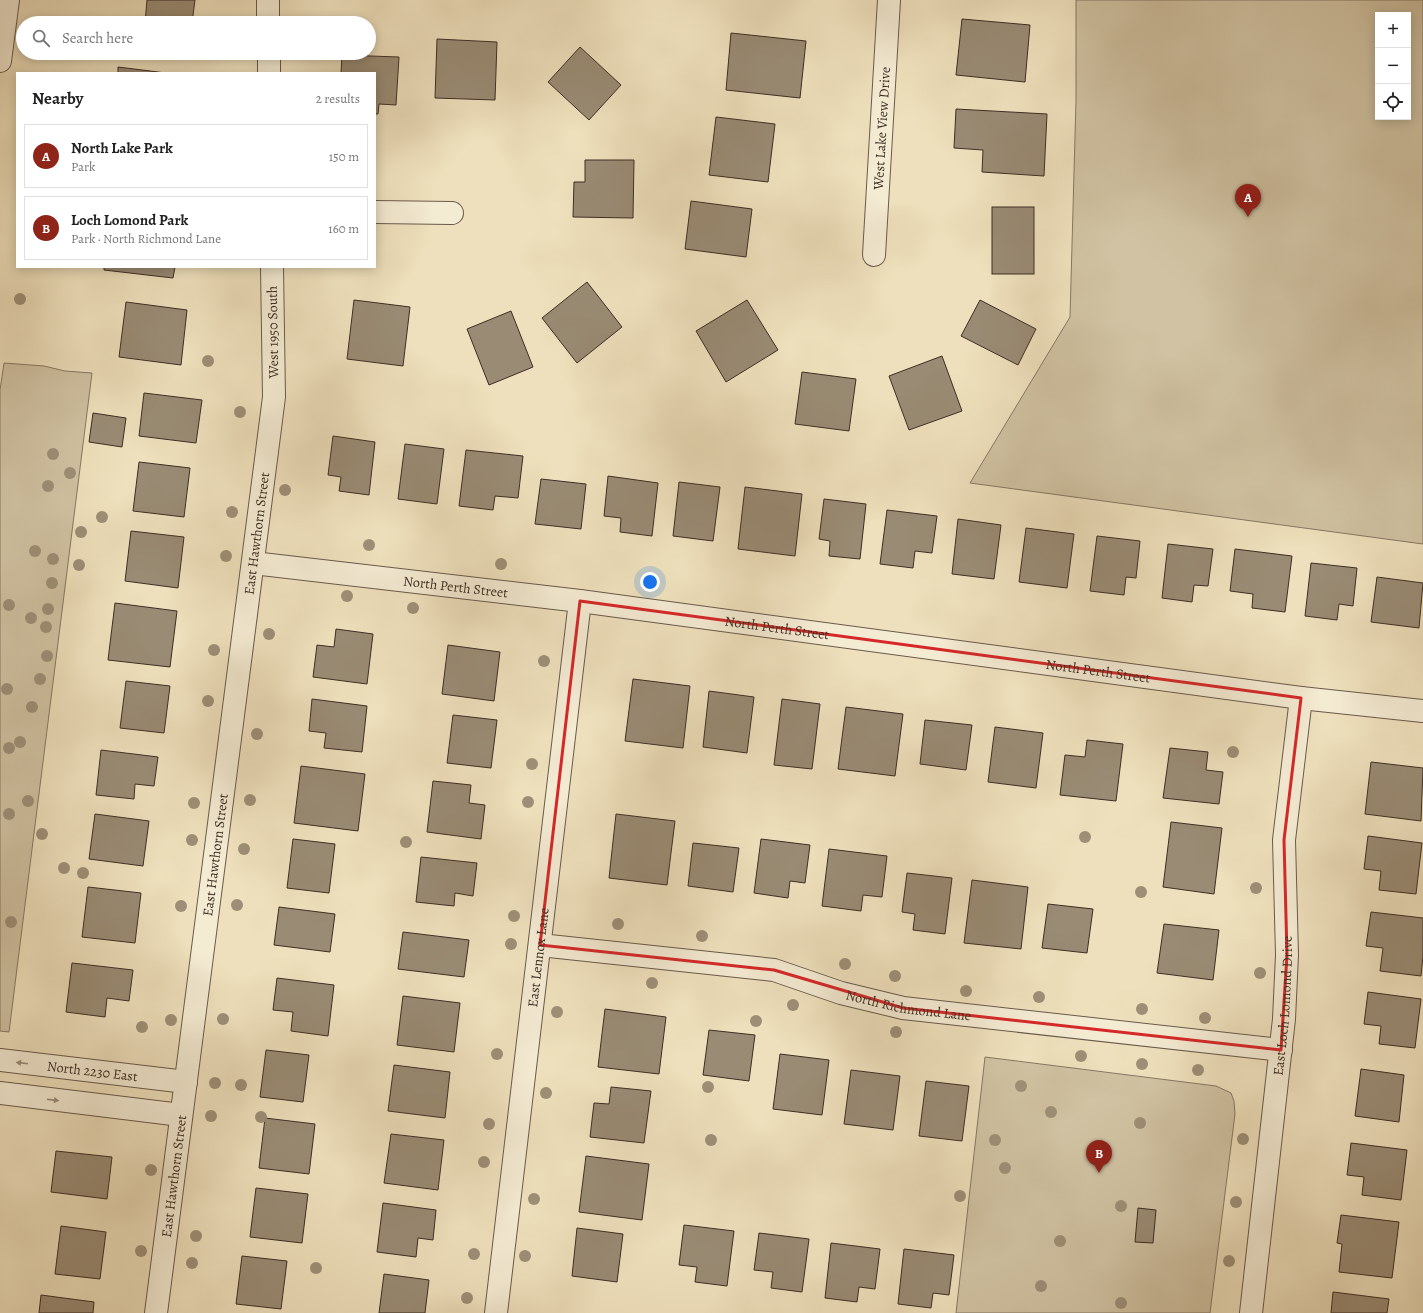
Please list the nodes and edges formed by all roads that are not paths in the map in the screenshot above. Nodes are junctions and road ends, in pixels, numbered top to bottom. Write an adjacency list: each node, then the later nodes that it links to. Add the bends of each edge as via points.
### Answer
1 (8, 0): 6 (street)
2 (268, 0): 4 (street)
3 (889, 0): 10 (street, West Lake View Drive)
4 (268, 16)
5 (269, 60): 7 (street)
6 (0, 61)
7 (269, 72)
8 (376, 212): 9 (street)
9 (452, 214)
10 (874, 255)
11 (272, 268): 12 (street, West 1950 South)
12 (274, 397): 13 (street, East Hawthorn Street)
13 (253, 563): 14 (street, North Perth Street); 20 (street, East Hawthorn Street)
14 (580, 602): 15 (street, North Perth Street); 17 (street, East Lennox Lane)
15 (1301, 698): 16 (street, North Perth Street); 18 (street, East Loch Lomond Drive, via 1284,840 1286,955 1284,1019)
16 (1423, 711)
17 (540, 945): 18 (street, North Richmond Lane, via 774,970 841,992 902,1008); 24 (street, East Lennox Lane)
18 (1280, 1050): 25 (street, East Loch Lomond Drive)
19 (0, 1060): 20 (street, North 2230 East, one-way to 19)
20 (186, 1082): 22 (street, East Hawthorn Street)
21 (0, 1094): 22 (street, one-way to 22)
22 (181, 1115): 23 (street, East Hawthorn Street)
23 (156, 1313)
24 (496, 1313)
25 (1251, 1313)

